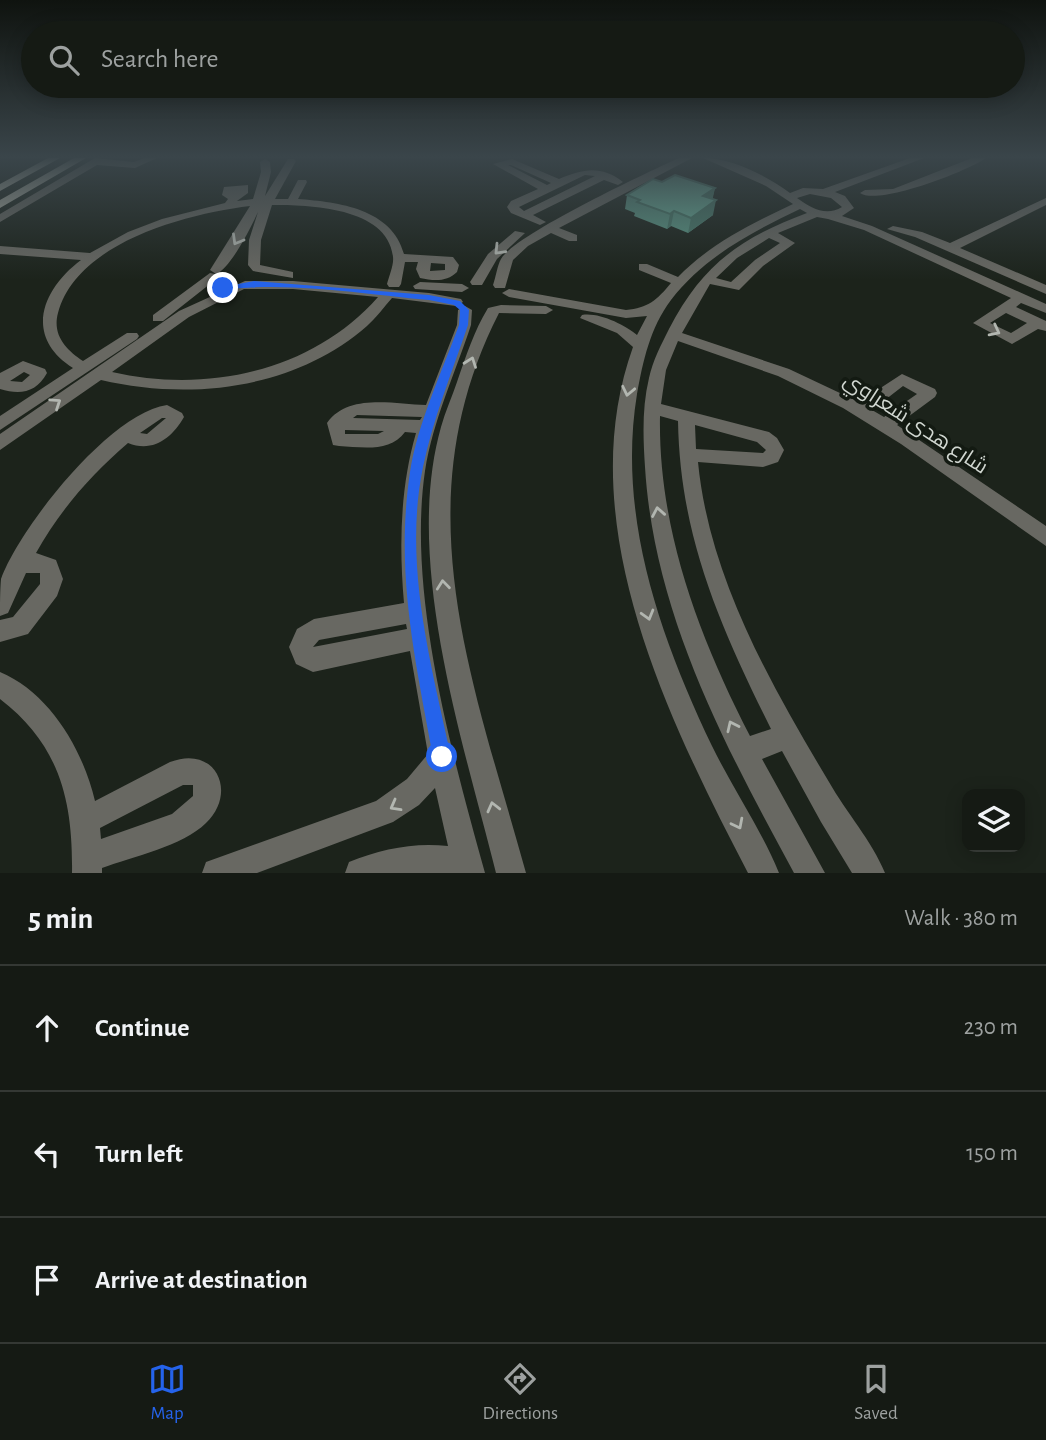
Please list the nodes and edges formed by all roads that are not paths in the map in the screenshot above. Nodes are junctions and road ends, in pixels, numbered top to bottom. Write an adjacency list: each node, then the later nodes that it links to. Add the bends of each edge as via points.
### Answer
1 (34, 199): 19 (street)
2 (264, 199): 14 (street)
3 (265, 199): 14 (street)
4 (523, 199): 18 (street, via 514,203 515,211)
5 (557, 199): 18 (street)
6 (588, 199): 20 (street)
7 (598, 199): 20 (street)
8 (789, 199): 15 (street)
9 (793, 199): 15 (street)
10 (841, 199): 16 (street)
11 (856, 199): 16 (street)
12 (292, 201): 14 (street); 26 (street, via 335,206 370,218 393,237)
13 (1046, 201): 23 (street)
14 (263, 202): 25 (street, via 232,201 154,224); 28 (street, via 254,243); 30 (street, one-way to 30)
15 (795, 203): 17 (street); 32 (street, via 731,238)
16 (847, 204): 17 (street, via 845,211); 21 (street)
17 (820, 214): 38 (street, via 876,232); 46 (street, via 741,249 706,279)
18 (524, 215): 20 (street)
19 (0, 219)
20 (544, 225): 22 (street); 31 (street, one-way to 31, via 499,250); 36 (street, via 503,267)
21 (893, 229): 23 (street); 39 (street)
22 (573, 238)
23 (950, 248): 37 (street)
24 (0, 250): 25 (street)
25 (92, 257): 48 (street, via 67,280 51,308 52,337)
26 (400, 258): 27 (street); 35 (street)
27 (426, 259)
28 (256, 266): 30 (street, via 238,263); 33 (street, via 255,278); 35 (street, via 287,275)
29 (643, 267): 32 (street)
30 (213, 274): 33 (street, via 209,281 216,287); 49 (street)
31 (477, 282): 34 (street); 36 (street)
32 (679, 282): 40 (street)
33 (242, 286): 35 (street); 49 (street, via 184,314)
34 (462, 288): 35 (street); 41 (street, via 456,295)
35 (391, 289): 41 (street); 51 (street, via 367,320 316,354 244,378)
36 (505, 289): 40 (street, via 626,314 647,312); 44 (street, via 508,303)
37 (1046, 290)
38 (1021, 298): 42 (street); 43 (street)
39 (1046, 298)
40 (662, 303): 47 (street)
41 (461, 306): 44 (street, via 478,313); 55 (street, via 464,325)
42 (1006, 307): 45 (street); 45 (street, one-way to 45, via 979,323 1012,339)
43 (1046, 309)
44 (497, 310): 47 (street, via 545,310 589,319 622,330); 75 (street, one-way to 44, via 446,614 439,538 449,428 484,326)
45 (1042, 325)
46 (674, 335): 52 (street, via 662,359); 53 (street, شارع هدى شعراوي, via 781,372)
47 (640, 345): 76 (street, one-way to 76, via 627,392 622,438 624,501 638,578 688,724)
48 (64, 355): 49 (street); 50 (street, via 33,370 23,366)
49 (92, 371): 51 (street, via 140,384); 56 (street); 58 (street, one-way to 49)
50 (0, 381)
51 (181, 386): 61 (street, via 167,411 151,415 62,495)
52 (652, 408): 54 (street); 68 (street, one-way to 52, via 695,641 669,560 655,493)
53 (860, 410): 57 (street, شارع هدى شعراوي); 57 (street, via 902,379 929,394)
54 (686, 417): 59 (street); 59 (street, via 763,437 775,450 763,460)
55 (430, 419): 55 (street, via 398,426 382,441 339,440 335,432 336,423 354,409); 63 (street, via 416,470 410,541)
56 (0, 424)
57 (885, 425): 60 (street, شارع هدى شعراوي)
58 (0, 443)
59 (687, 455): 67 (street, via 696,516 718,586)
60 (1046, 537)
61 (18, 565): 62 (street); 64 (street, via 36,562 49,567 52,579 20,626)
62 (0, 606)
63 (414, 612): 65 (street); 65 (street, via 314,630 301,647 304,656 313,660)
64 (0, 632)
65 (419, 638): 69 (street)
66 (0, 684): 70 (street, via 25,701 63,749)
67 (788, 736): 68 (street); 78 (street)
68 (744, 752): 77 (street)
69 (442, 757): 72 (street); 73 (street, one-way to 73, via 407,799 383,812)
70 (84, 821): 71 (street); 71 (street, via 180,772 192,769 207,781 205,800 192,818)
71 (87, 866)
72 (468, 869): 74 (street, via 442,858 415,858)
73 (217, 873)
74 (360, 873)
75 (511, 873)
76 (764, 873)
77 (810, 873)
78 (870, 873)

